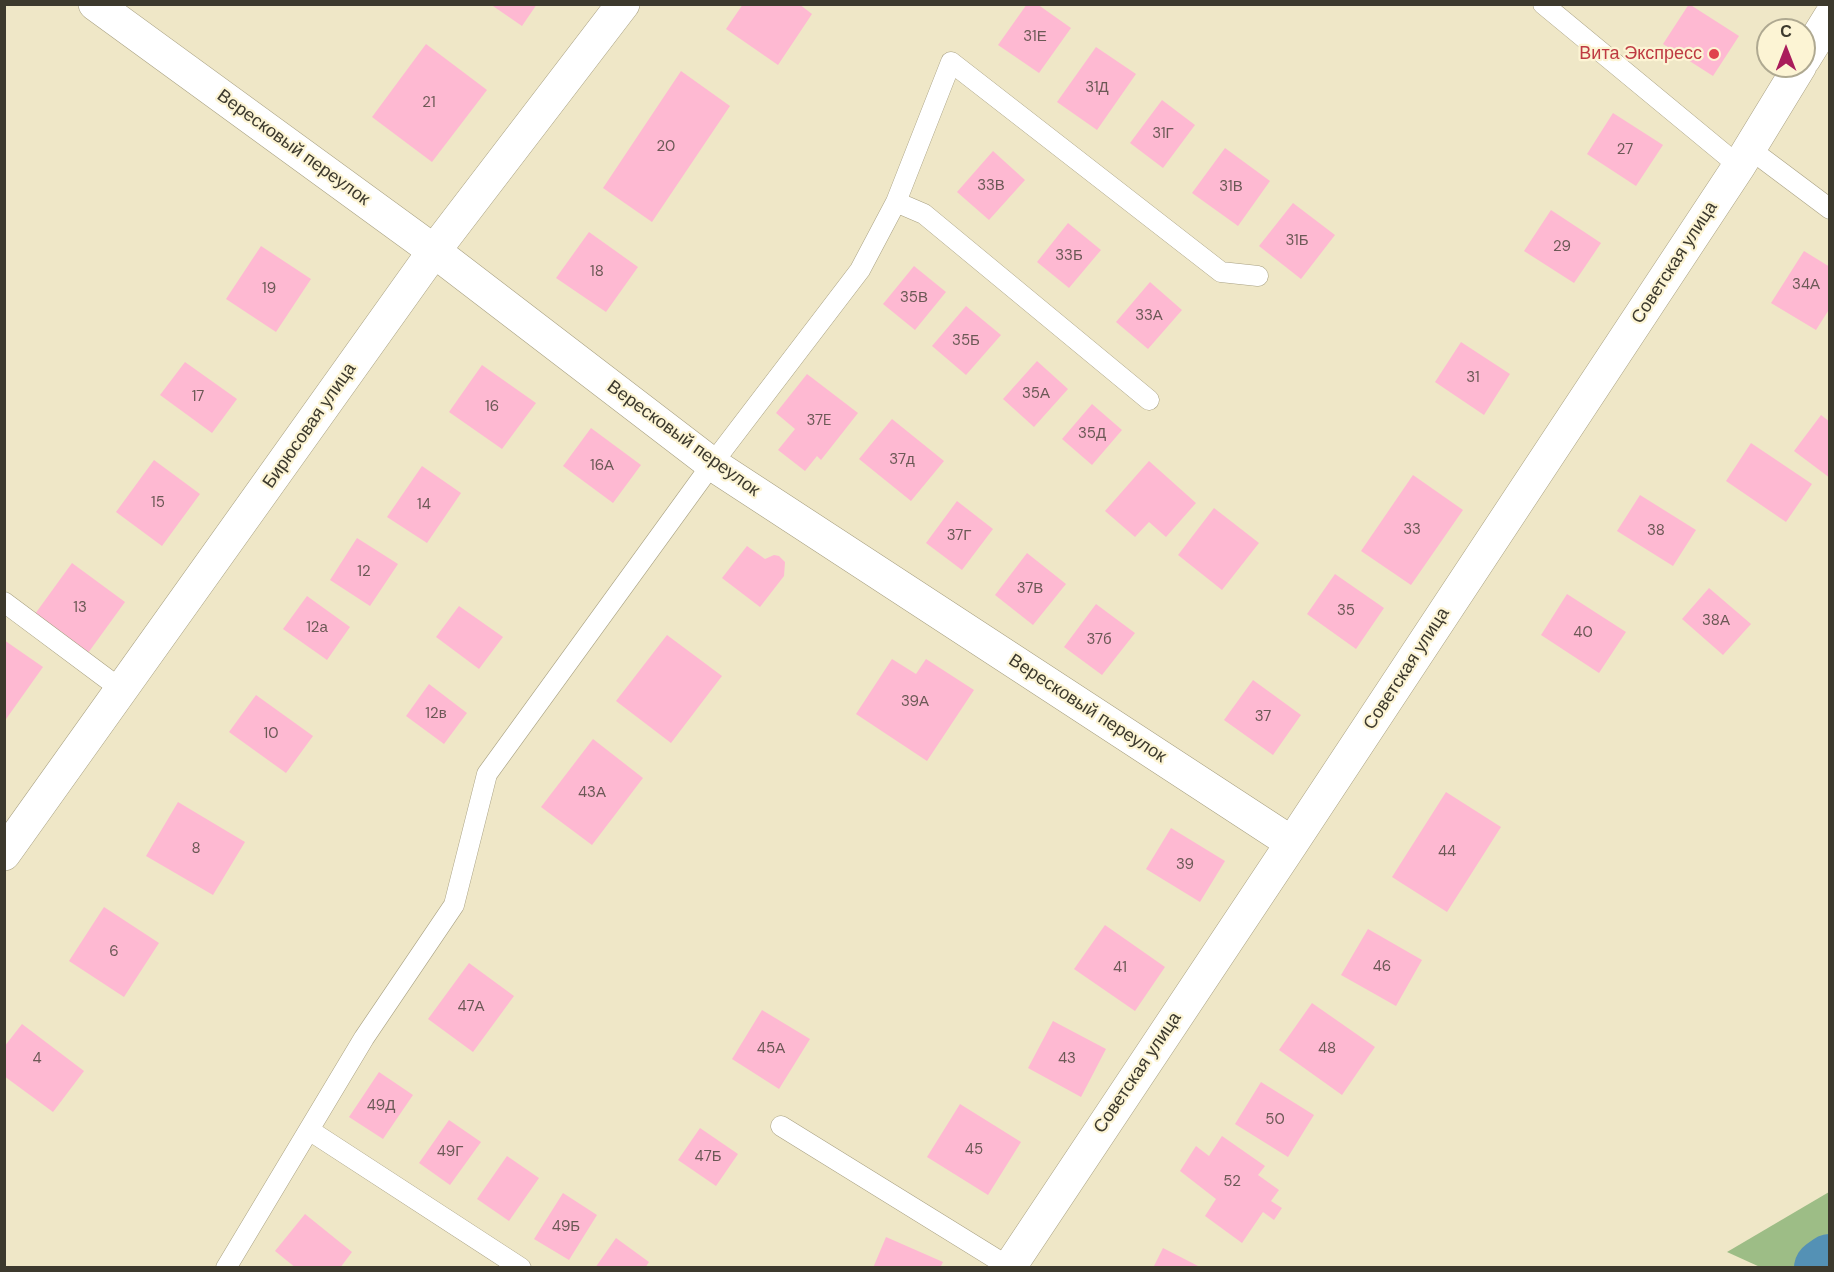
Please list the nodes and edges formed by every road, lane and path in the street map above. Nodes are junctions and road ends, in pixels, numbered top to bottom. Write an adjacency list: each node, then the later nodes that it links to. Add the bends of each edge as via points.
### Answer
1 (95, 4): 10 (street, Вересковый переулок)
2 (623, 4): 10 (street, Бирюсовая улица)
3 (1543, 4): 7 (lane)
4 (1830, 17): 5 (street)
5 (1816, 40)
6 (1793, 78): 7 (street, Советская улица)
7 (1745, 158): 9 (lane); 16 (street, Советская улица)
8 (896, 202): 11 (lane, via 951,62 1221,272); 12 (lane, via 924,214); 13 (lane, via 860,270)
9 (1830, 209)
10 (434, 251): 13 (street, Вересковый переулок); 15 (street, Бирюсовая улица)
11 (1258, 276)
12 (1149, 400)
13 (712, 464): 16 (street, Вересковый переулок); 19 (lane, via 487,774 454,905 364,1038)
14 (4, 602): 15 (lane)
15 (122, 690): 17 (street, Бирюсовая улица)
16 (1292, 843): 20 (street, Советская улица)
17 (4, 854)
18 (781, 1126): 20 (lane)
19 (309, 1130): 21 (lane); 22 (lane)
20 (1009, 1267)
21 (226, 1268)
22 (521, 1268)

